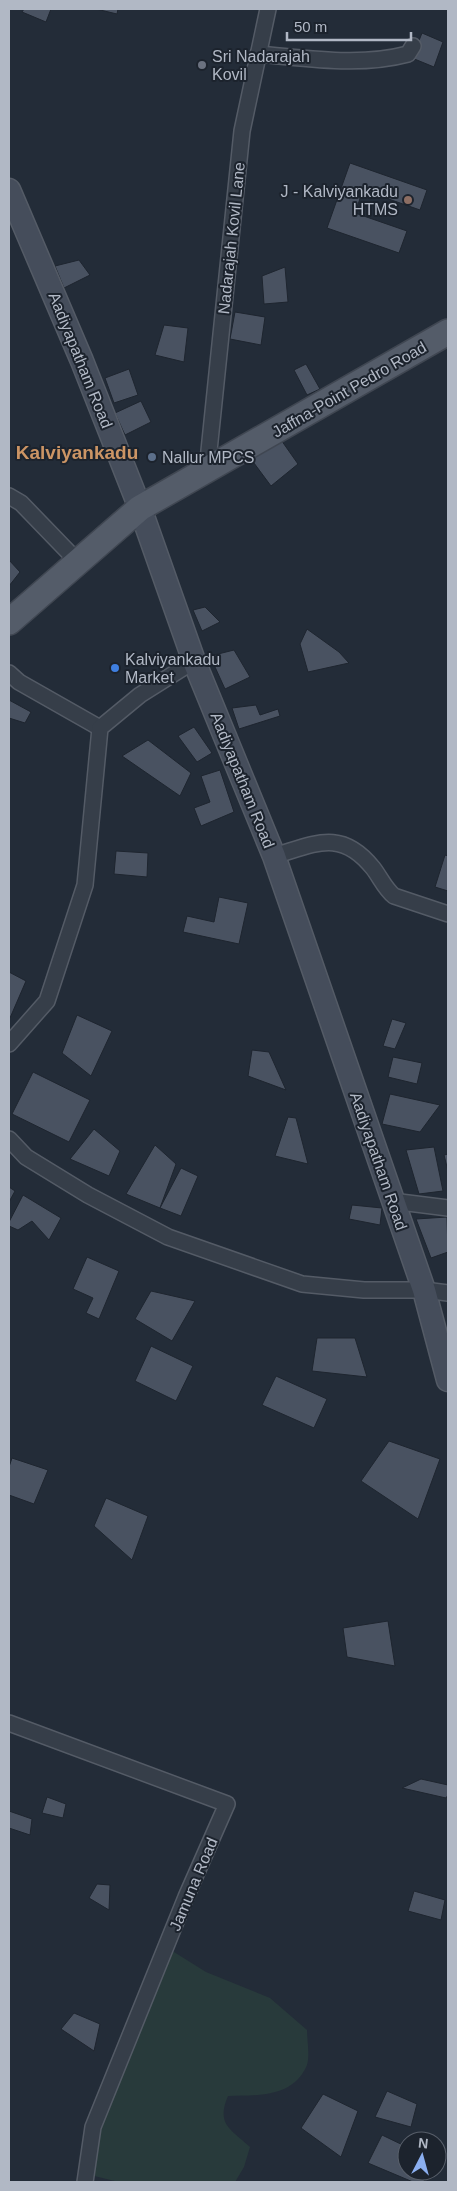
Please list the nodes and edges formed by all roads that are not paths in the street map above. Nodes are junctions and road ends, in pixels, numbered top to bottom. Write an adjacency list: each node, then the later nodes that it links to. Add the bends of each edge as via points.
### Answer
1 (268, 9): 3 (street, Nadarajah Kovil Lane)
2 (412, 46): 3 (street, via 408,54 365,62)
3 (258, 54): 6 (street, Nadarajah Kovil Lane, via 242,131)
4 (9, 190): 8 (street, Aadiyapatham Road)
5 (448, 332): 6 (main road, Jaffna-Point Pedro Road)
6 (207, 470): 8 (main road, Jaffna-Point Pedro Road)
7 (9, 496): 9 (street, via 22,503)
8 (140, 508): 9 (main road, Jaffna-Point Pedro Road); 11 (street, Aadiyapatham Road)
9 (79, 563): 10 (main road, Jaffna-Point Pedro Road)
10 (9, 622)
11 (194, 661): 13 (street, via 140,695); 14 (street, Aadiyapatham Road)
12 (9, 673): 13 (street, via 19,682)
13 (100, 728): 16 (street, via 85,886 47,1001)
14 (274, 856): 15 (street, via 324,842 347,845 371,866 394,896); 18 (street, Aadiyapatham Road)
15 (448, 914)
16 (9, 1044)
17 (9, 1139): 20 (street, via 34,1162 168,1237 302,1284 364,1290)
18 (392, 1201): 19 (street); 20 (street, Aadiyapatham Road)
19 (448, 1208)
20 (424, 1290): 21 (street); 22 (street, Aadiyapatham Road)
21 (448, 1293)
22 (448, 1380)
23 (9, 1723): 24 (street, Jamuna Road, via 227,1804 93,2127)
24 (84, 2182)

